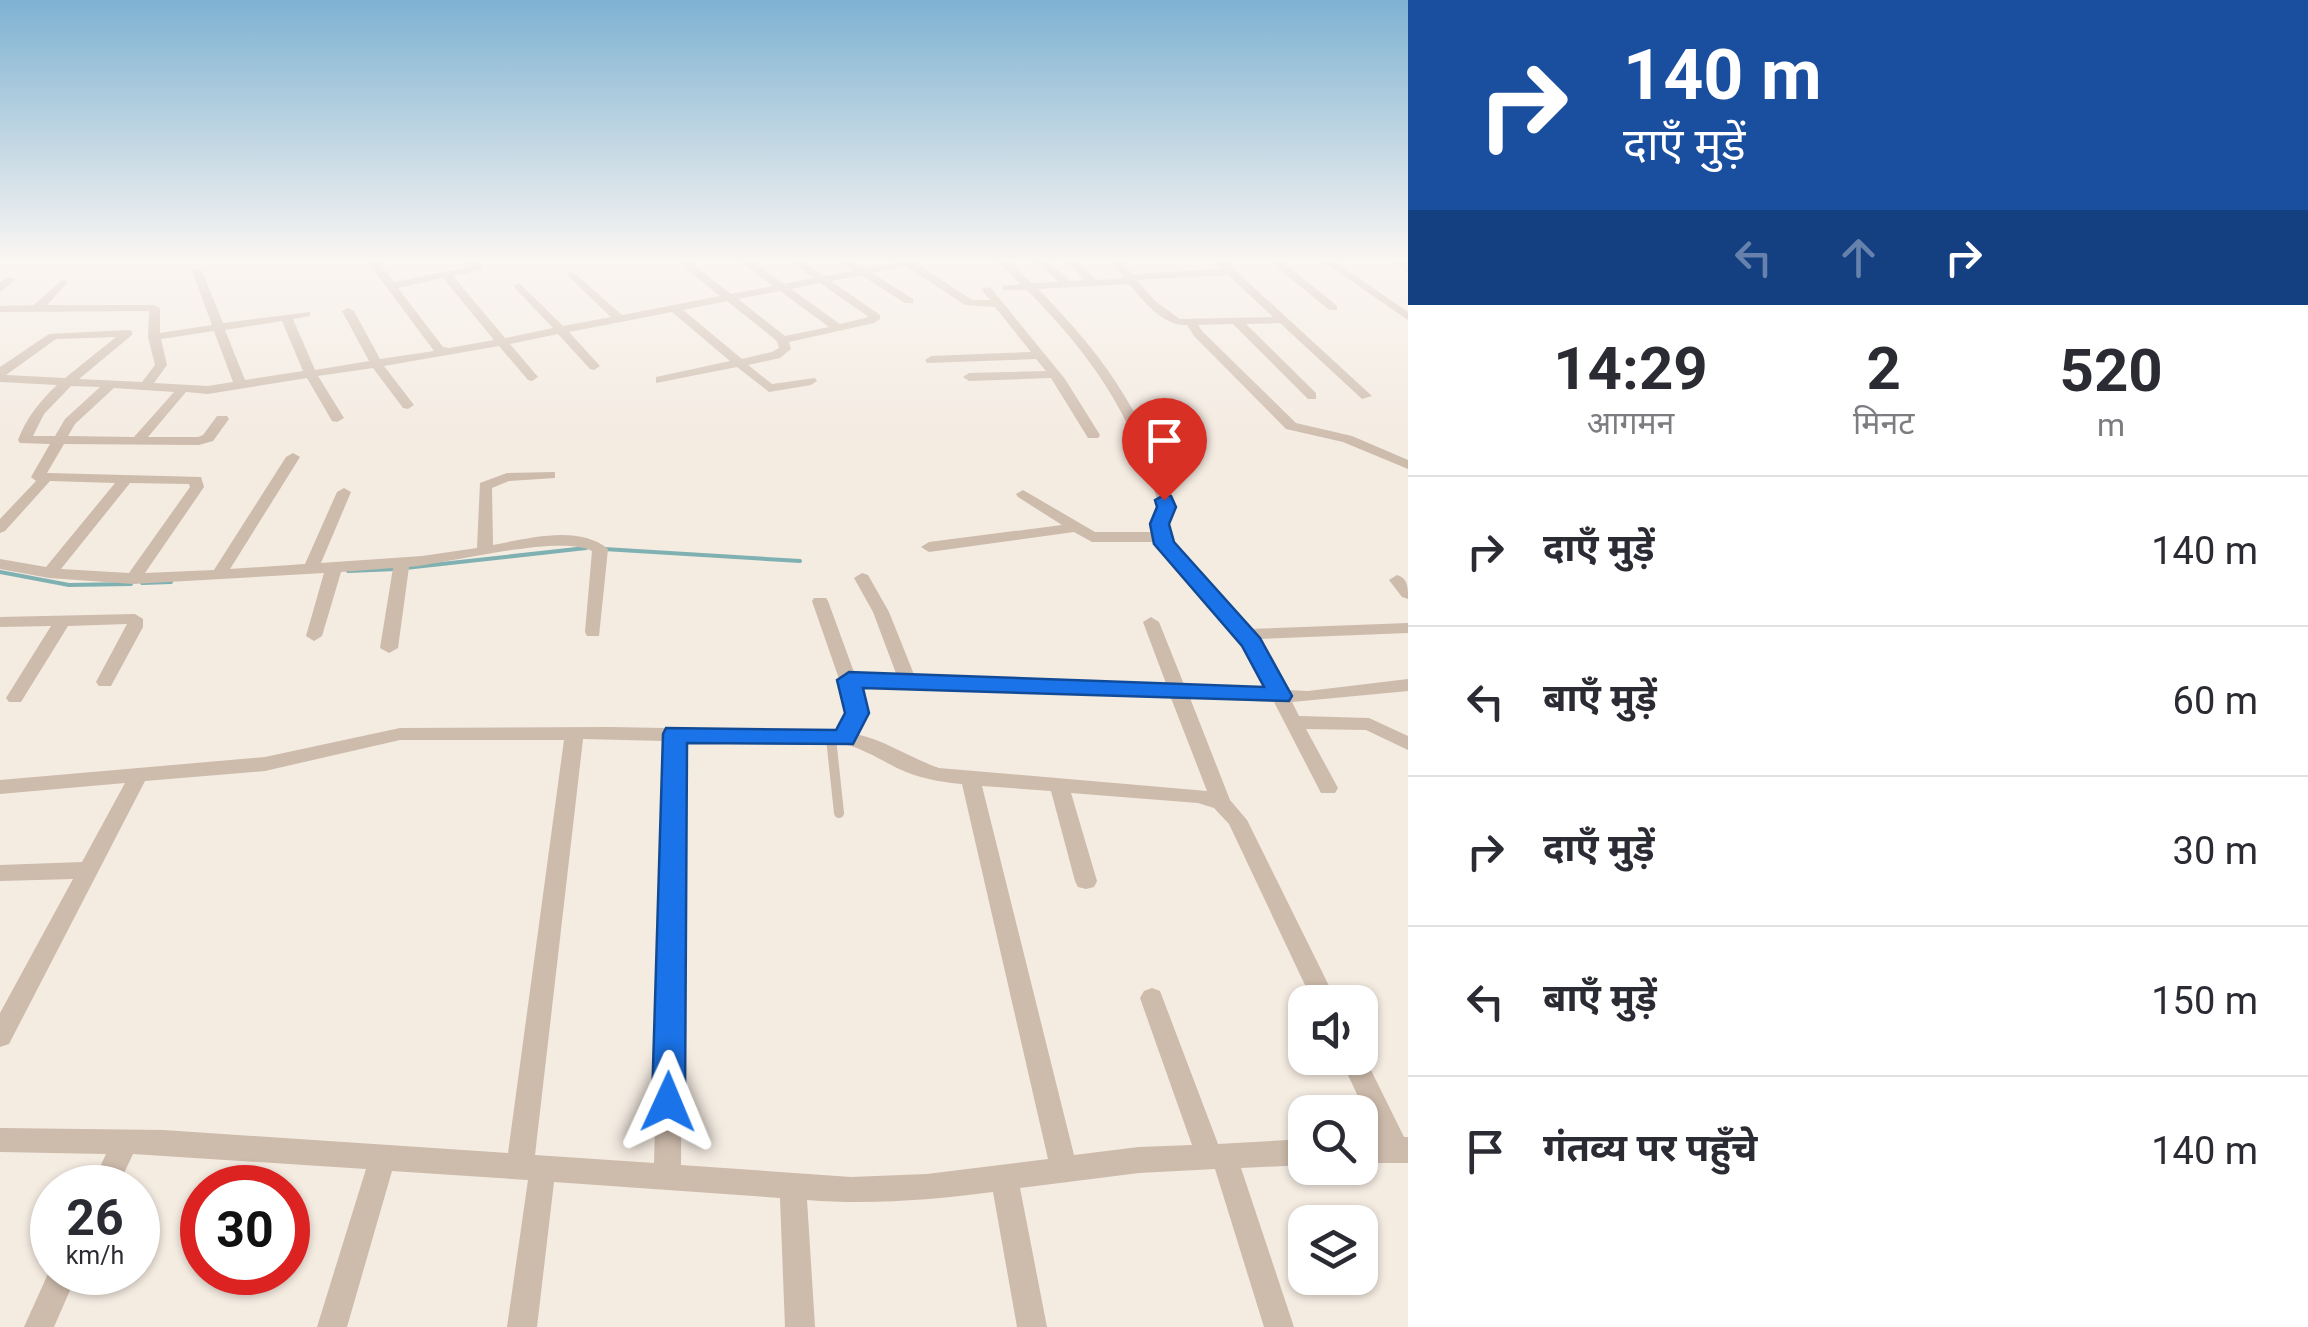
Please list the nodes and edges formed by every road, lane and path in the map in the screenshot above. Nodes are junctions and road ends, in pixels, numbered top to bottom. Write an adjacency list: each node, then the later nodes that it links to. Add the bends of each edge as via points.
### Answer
1 (155, 323): 25 (street)
2 (218, 323): 21 (street)
3 (247, 323): 21 (street)
4 (289, 323): 35 (street)
5 (355, 323): 32 (street)
6 (419, 323): 28 (street)
7 (486, 323): 27 (street)
8 (555, 323): 23 (street)
9 (606, 323): 23 (street)
10 (692, 323): 31 (street)
11 (761, 323): 26 (street)
12 (831, 323): 22 (street)
13 (856, 323): 22 (street)
14 (1014, 323): 29 (street)
15 (1061, 323): 64 (street, via 1134,419 1166,507)
16 (1188, 323): 20 (street)
17 (1216, 323): 20 (street)
18 (1238, 323): 47 (street)
19 (1289, 323): 48 (street)
20 (1192, 324): 56 (street, via 1291,426 1347,438)
21 (220, 327): 25 (street); 43 (street)
22 (838, 328): 26 (street)
23 (563, 331): 27 (street); 33 (street)
24 (128, 333): 25 (street); 36 (street, via 53,336); 41 (street)
25 (154, 335): 44 (street, via 160,372)
26 (783, 340): 31 (street, via 782,352)
27 (503, 343): 28 (street); 37 (street)
28 (450, 352): 32 (street)
29 (1040, 354): 30 (street); 34 (street)
30 (931, 360)
31 (739, 363): 39 (street); 40 (street, via 769,388)
32 (378, 365): 35 (street); 49 (street)
33 (594, 366)
34 (1055, 374): 38 (street); 52 (street)
35 (311, 375): 43 (street); 50 (street)
36 (4, 376): 41 (street); 46 (street)
37 (532, 377)
38 (969, 377)
39 (660, 380)
40 (812, 381)
41 (68, 382): 42 (street); 54 (street, via 24,438)
42 (110, 385): 44 (street); 54 (street)
43 (241, 386): 45 (street)
44 (144, 388): 45 (street)
45 (181, 391): 53 (street)
46 (0, 393)
47 (1312, 396)
48 (1366, 396)
49 (408, 405)
50 (337, 418)
51 (222, 419): 53 (street, via 199,441)
52 (1092, 436)
53 (137, 441): 54 (street)
54 (58, 442): 58 (street, via 38,473)
55 (292, 456): 72 (street)
56 (1408, 465)
57 (550, 475): 66 (street, via 485,486)
58 (45, 479): 59 (street); 62 (street)
59 (126, 479): 71 (street); 74 (street, via 197,482)
60 (344, 492): 70 (street)
61 (1023, 494): 63 (street)
62 (0, 528)
63 (1074, 528): 64 (street, via 1104,540); 65 (street)
64 (1161, 538): 81 (street)
65 (929, 546)
66 (485, 552): 67 (street); 80 (street, via 538,542 597,545)
67 (402, 562): 69 (street); 83 (street)
68 (0, 564): 71 (street)
69 (334, 566): 70 (street); 82 (street)
70 (311, 568): 72 (street)
71 (49, 573): 74 (street)
72 (220, 574): 74 (street)
73 (862, 578): 86 (street)
74 (134, 579)
75 (820, 601): 84 (street)
76 (63, 620): 77 (street); 85 (street, via 134,620); 90 (street)
77 (0, 622)
78 (1151, 622): 88 (street)
79 (1408, 628): 81 (street)
80 (593, 632)
81 (1245, 634): 89 (street)
82 (314, 636)
83 (389, 648)
84 (849, 680): 86 (street); 96 (street, via 857,713)
85 (105, 682)
86 (908, 682): 88 (street)
87 (1408, 686): 89 (street)
88 (1180, 690): 89 (street); 103 (street)
89 (1280, 696): 91 (street)
90 (15, 698)
91 (1294, 722): 93 (street); 102 (street)
92 (1408, 726): 93 (street)
93 (1379, 728): 97 (street)
94 (574, 733): 95 (street); 98 (street, via 400,734 265,764); 119 (street)
95 (675, 734): 96 (street); 121 (street)
96 (838, 738): 99 (street, via 868,743 922,771); 104 (lane)
97 (1408, 744)
98 (140, 772): 101 (street); 105 (street)
99 (970, 778): 100 (street); 120 (street)
100 (1059, 785): 103 (street); 107 (street)
101 (0, 787)
102 (1328, 788)
103 (1221, 803): 108 (street, via 1237,820)
104 (839, 813)
105 (88, 870): 106 (street); 110 (street)
106 (0, 873)
107 (1086, 881)
108 (1317, 985)
109 (1152, 998): 116 (street)
110 (0, 1036)
111 (1361, 1075): 114 (street)
112 (0, 1140): 113 (street)
113 (125, 1142): 117 (street); 118 (street)
114 (1402, 1150)
115 (1288, 1153): 116 (street)
116 (1217, 1156): 120 (street); 130 (street)
117 (383, 1157): 119 (street); 126 (street)
118 (114, 1165)
119 (531, 1167): 121 (street); 127 (street)
120 (1064, 1169): 122 (street)
121 (667, 1176): 123 (street)
122 (1004, 1176): 123 (street, via 927,1187); 129 (street)
123 (793, 1185): 128 (street)
124 (53, 1295): 125 (street)
125 (38, 1327)
126 (332, 1327)
127 (522, 1327)
128 (800, 1327)
129 (1032, 1327)
130 (1279, 1327)

